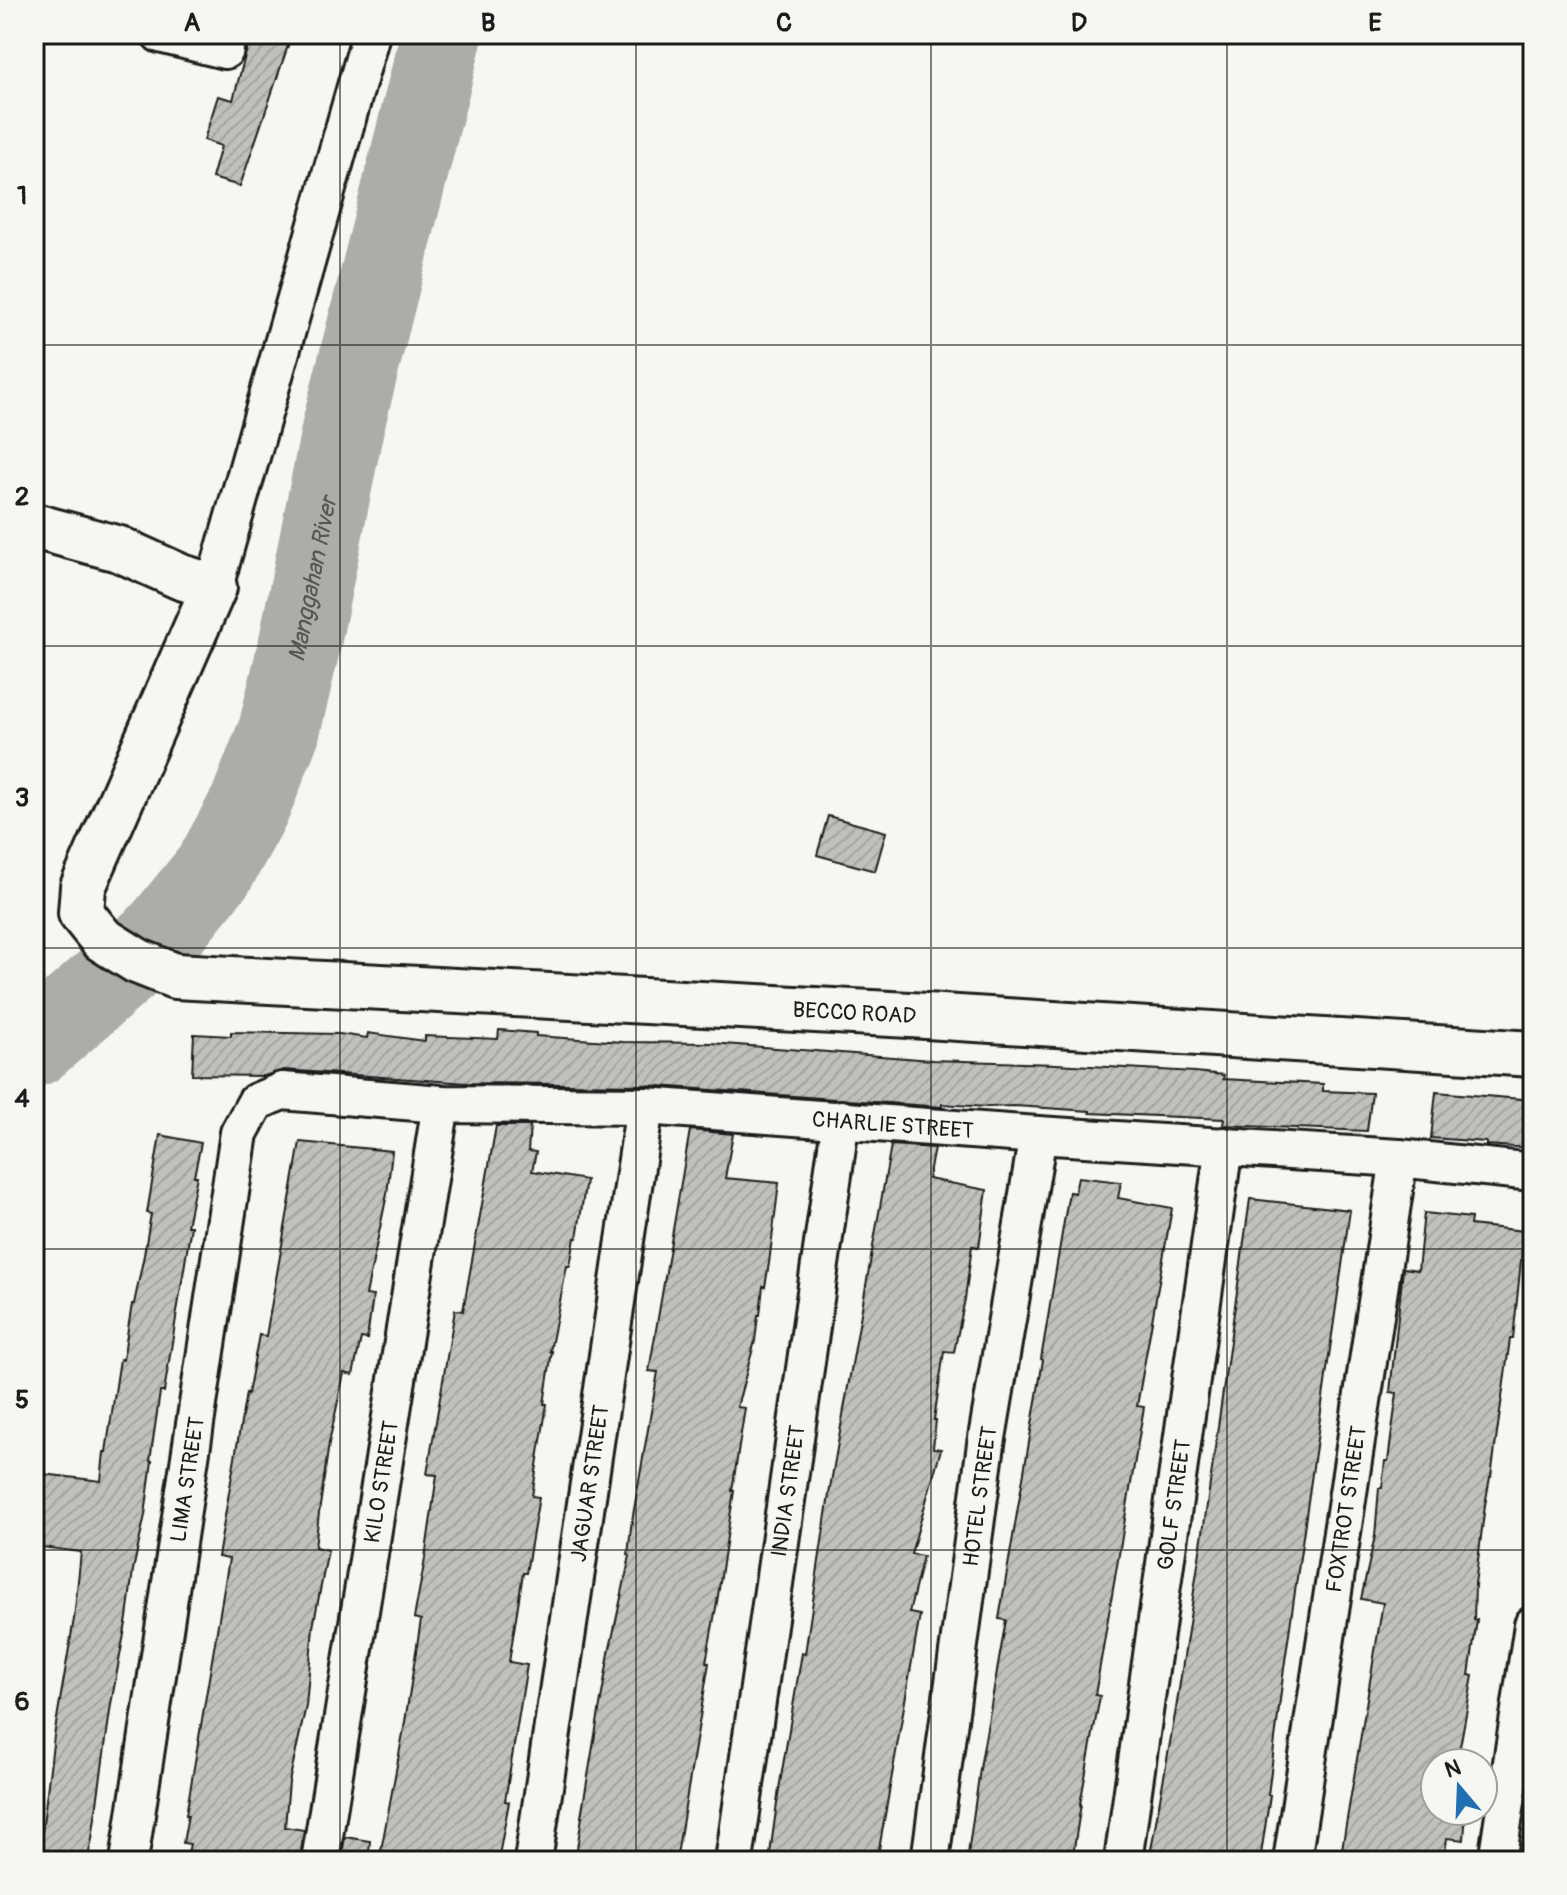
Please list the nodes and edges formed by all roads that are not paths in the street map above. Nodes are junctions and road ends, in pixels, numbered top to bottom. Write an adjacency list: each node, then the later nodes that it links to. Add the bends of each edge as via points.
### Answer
1 (160, 34): 3 (street)
2 (371, 34): 5 (street)
3 (225, 50)
4 (34, 526): 5 (street, via 119,549)
5 (214, 587): 6 (street, BECCO ROAD, via 83,887 81,913 102,939 175,976)
6 (1533, 1054)
7 (256, 1102): 8 (street, CHARLIE STREET, via 282,1091); 16 (street, LIMA STREET, via 239,1133)
8 (441, 1104): 9 (street, CHARLIE STREET); 17 (street, KILO STREET)
9 (645, 1106): 10 (street, CHARLIE STREET); 18 (street, JAGUAR STREET)
10 (841, 1119): 11 (street, CHARLIE STREET); 19 (street, INDIA STREET)
11 (1038, 1135): 12 (street, CHARLIE STREET); 20 (street, HOTEL STREET, via 986,1444)
12 (1224, 1146): 13 (street, CHARLIE STREET); 21 (street, GOLF STREET)
13 (1399, 1158): 14 (street, CHARLIE STREET); 22 (street, FOXTROT STREET)
14 (1533, 1172)
15 (1531, 1644): 23 (street)
16 (129, 1861)
17 (320, 1861)
18 (533, 1861)
19 (734, 1861)
20 (930, 1861)
21 (1123, 1861)
22 (1292, 1861)
23 (1497, 1861)

